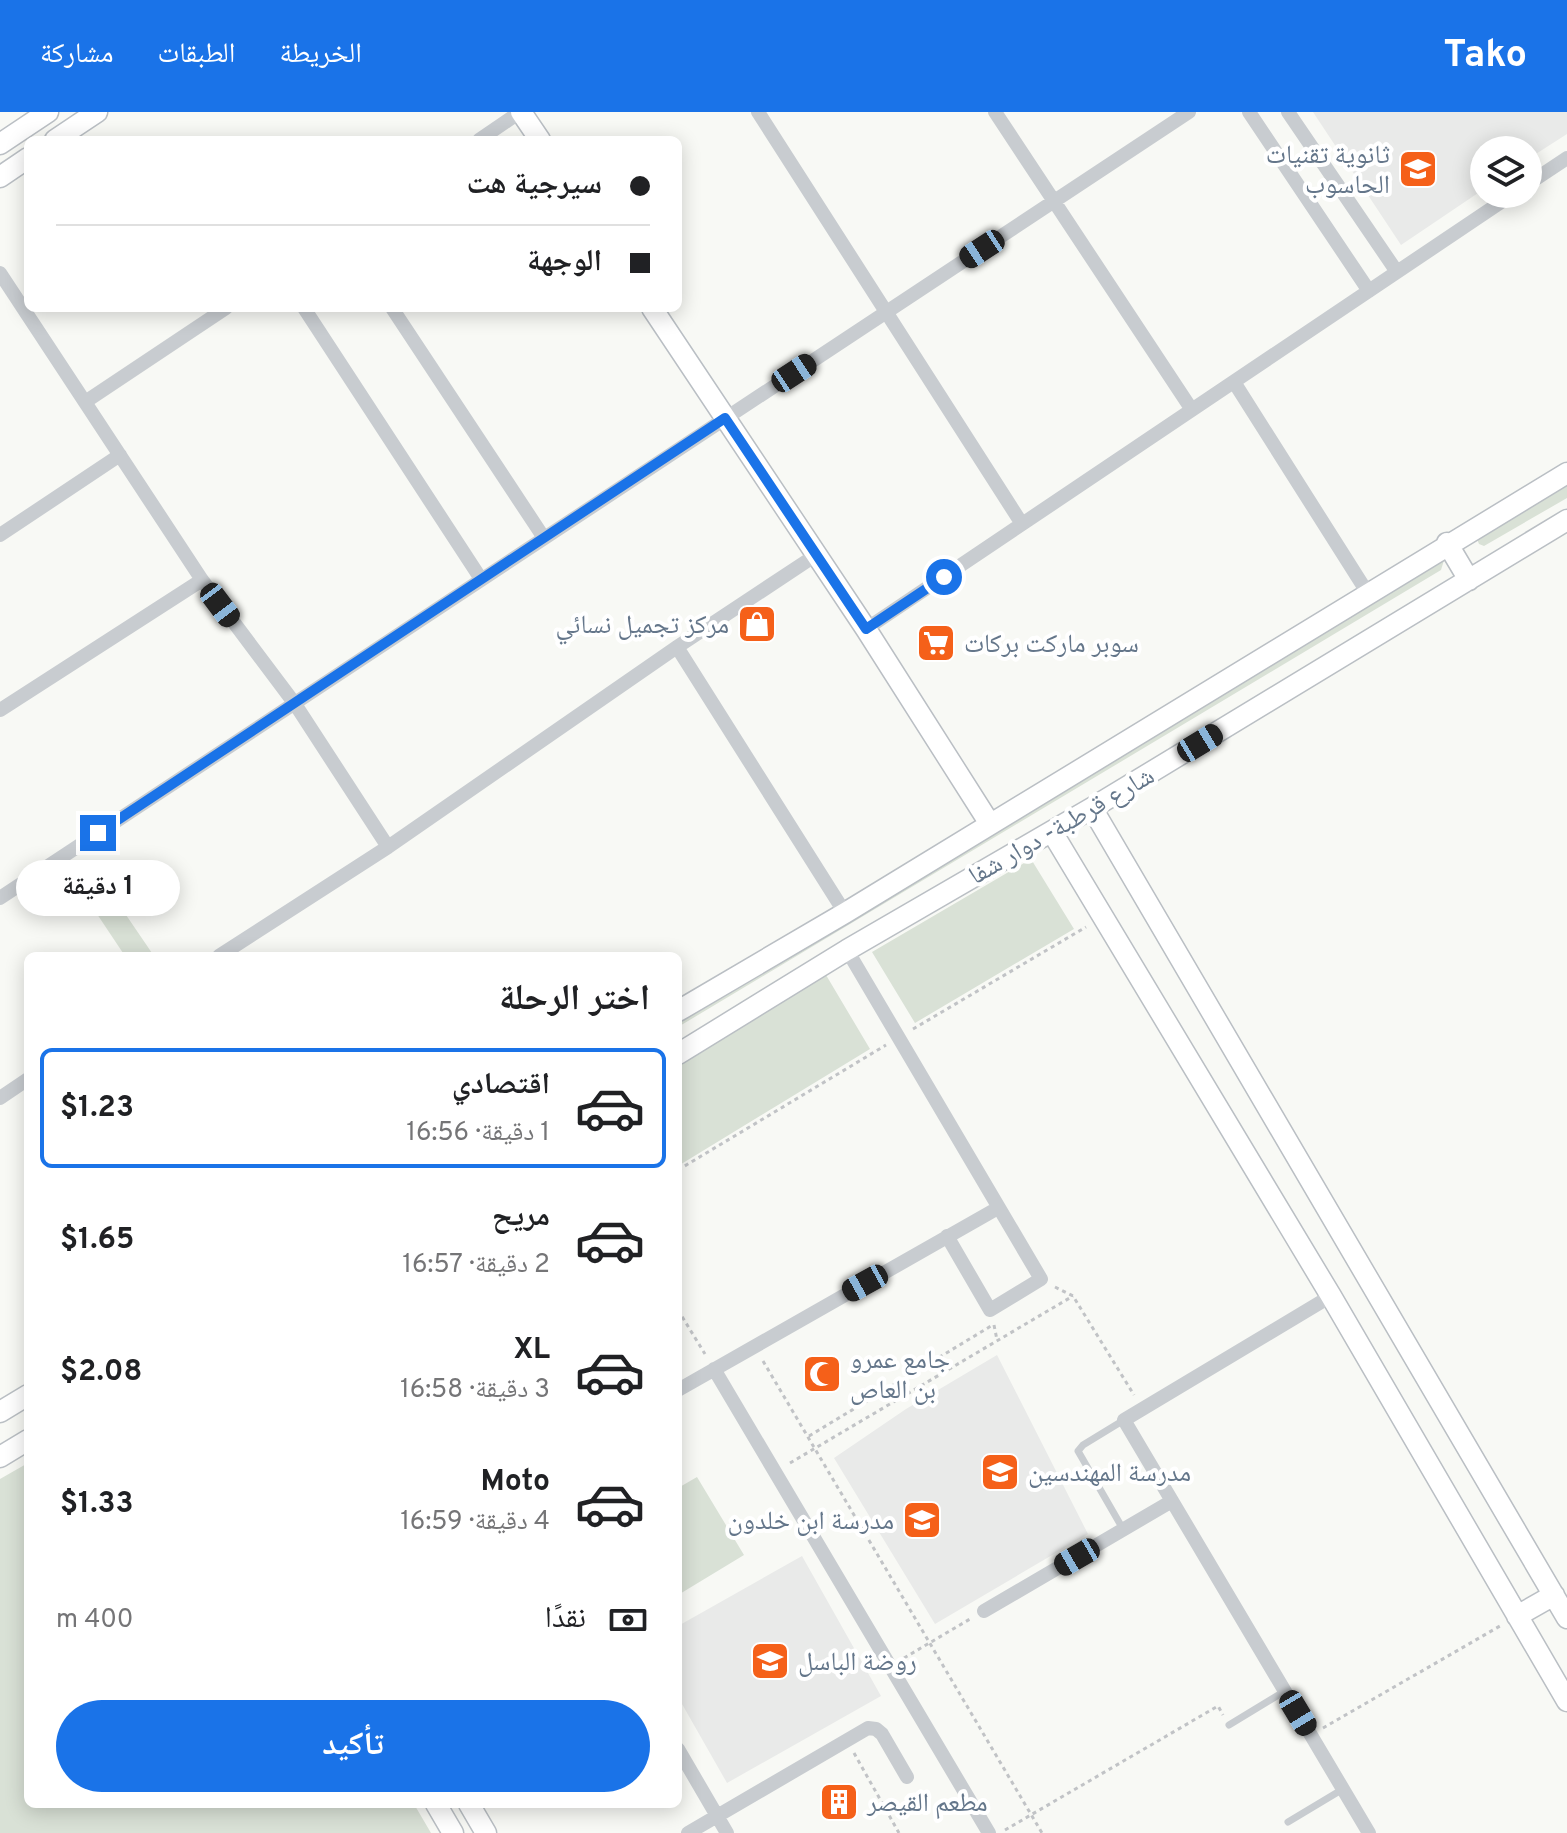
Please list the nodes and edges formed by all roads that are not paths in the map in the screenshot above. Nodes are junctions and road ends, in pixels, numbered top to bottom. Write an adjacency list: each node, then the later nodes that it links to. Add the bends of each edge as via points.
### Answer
1 (48, 112): 12 (street)
2 (96, 112): 9 (street)
3 (521, 112): 10 (street); 11 (street)
4 (758, 112): 28 (street)
5 (995, 112): 17 (street)
6 (1189, 112): 17 (street)
7 (1249, 112): 21 (street)
8 (1288, 112): 19 (street)
9 (61, 136)
10 (485, 136)
11 (537, 136)
12 (0, 144)
13 (1567, 158): 15 (street)
14 (24, 161): 16 (street)
15 (1542, 175)
16 (0, 177)
17 (1054, 201): 28 (street); 31 (street)
18 (1492, 208): 19 (street)
19 (1397, 272): 21 (street)
20 (0, 273): 22 (street)
21 (1369, 291): 29 (street)
22 (24, 309)
23 (26, 312): 30 (street)
24 (220, 312): 30 (street)
25 (307, 312): 41 (street)
26 (395, 312): 38 (street)
27 (655, 312): 32 (street)
28 (886, 312): 32 (street); 36 (street)
29 (1234, 382): 31 (street); 44 (street)
30 (85, 402): 33 (street)
31 (1192, 410): 36 (street)
32 (725, 418): 38 (street); 40 (street)
33 (120, 455): 37 (street); 42 (street)
34 (1567, 473): 39 (street)
35 (1567, 520): 43 (street, شارع قرطبة- دوار شفا)
36 (1022, 524): 45 (street)
37 (0, 535)
38 (544, 538): 41 (street)
39 (1447, 543): 43 (street); 44 (street)
40 (816, 555): 45 (street); 46 (street)
41 (481, 579): 47 (street)
42 (202, 580): 47 (street); 48 (street)
43 (1469, 580): 49 (street, شارع قرطبة- دوار شفا)
44 (1367, 592): 50 (street)
45 (866, 629): 50 (street)
46 (677, 647): 52 (street); 54 (street)
47 (295, 704): 52 (street); 53 (street)
48 (0, 710)
49 (1092, 808): 51 (street, شارع قرطبة- دوار شفا); 75 (street)
50 (990, 824): 54 (street)
51 (1052, 832): 55 (street, شارع قرطبة- دوار شفا); 65 (street)
52 (388, 847): 56 (street)
53 (0, 898)
54 (845, 913): 57 (street)
55 (847, 950): 59 (street, شارع قرطبة- دوار شفا); 63 (street)
56 (225, 952)
57 (682, 1009)
58 (682, 1017): 59 (street)
59 (698, 1042): 60 (street, شارع قرطبة- دوار شفا)
60 (682, 1052)
61 (24, 1082): 62 (street)
62 (0, 1098)
63 (998, 1208): 64 (street); 64 (street, via 1041,1279 990,1310)
64 (947, 1236): 66 (street)
65 (1331, 1296): 70 (street); 77 (street)
66 (714, 1369): 67 (street); 93 (street)
67 (682, 1388)
68 (24, 1397): 69 (street)
69 (0, 1412)
70 (1124, 1420): 73 (street); 74 (lane, via 1078,1451)
71 (24, 1442): 72 (street)
72 (0, 1457)
73 (1172, 1501): 74 (street); 79 (street)
74 (1123, 1530): 76 (street)
75 (1554, 1595): 77 (street); 78 (street)
76 (984, 1611)
77 (1517, 1616): 80 (street)
78 (1567, 1618)
79 (1285, 1691): 81 (lane); 84 (street)
80 (1567, 1701)
81 (1229, 1725)
82 (682, 1756): 87 (street)
83 (907, 1777): 87 (street, via 882,1734 868,1728)
84 (1343, 1789): 88 (lane); 94 (street)
85 (438, 1808): 89 (street)
86 (471, 1808): 90 (street)
87 (717, 1816): 91 (street); 92 (street)
88 (1288, 1822)
89 (453, 1833)
90 (486, 1833)
91 (688, 1833)
92 (727, 1833)
93 (989, 1833)
94 (1369, 1833)

